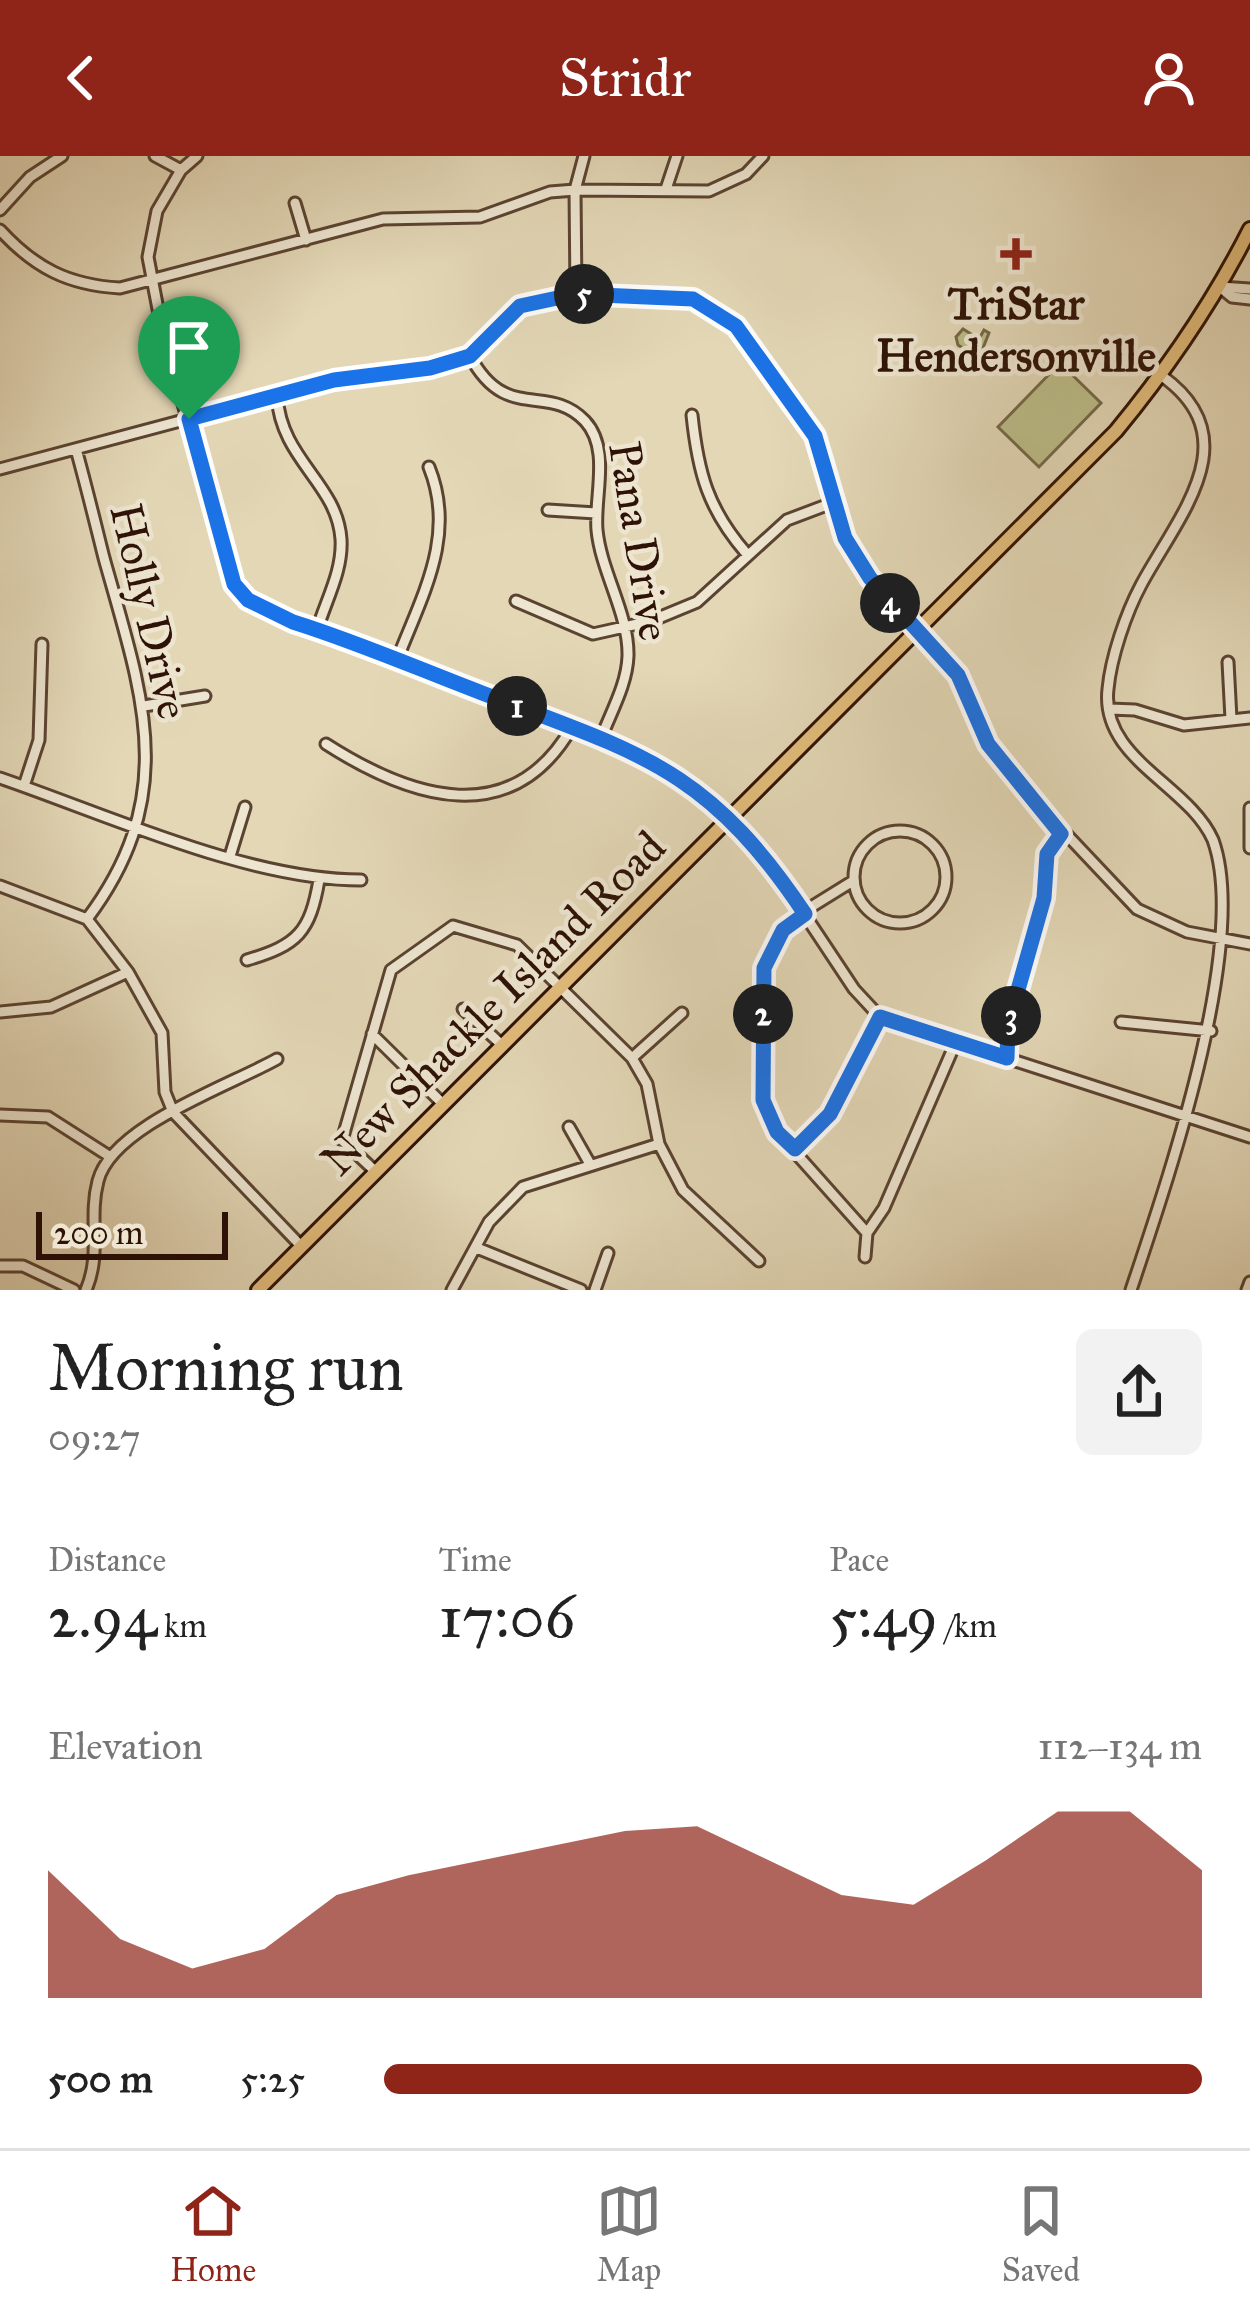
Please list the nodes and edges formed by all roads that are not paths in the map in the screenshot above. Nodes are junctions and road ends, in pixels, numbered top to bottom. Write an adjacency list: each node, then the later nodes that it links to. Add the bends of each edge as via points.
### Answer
1 (62, 156): 11 (street)
2 (155, 156): 7 (street)
3 (197, 156): 7 (street)
4 (584, 156): 9 (street)
5 (677, 156): 8 (street)
6 (763, 156): 8 (street, via 709,191)
7 (181, 170): 15 (street, via 157,211)
8 (667, 189): 9 (street)
9 (575, 190): 14 (street, via 480,217 383,219); 18 (street)
10 (296, 203): 14 (street)
11 (0, 210)
12 (1250, 229): 16 (main road, New Shackle Island Road)
13 (0, 230): 15 (street, via 43,270 64,278 120,288)
14 (306, 240): 15 (street)
15 (151, 283): 24 (street)
16 (1220, 287): 17 (street); 19 (street); 21 (main road, New Shackle Island Road)
17 (1250, 289)
18 (576, 294): 20 (street, via 520,306); 28 (street, via 668,295 716,308 770,368 815,436)
19 (1250, 299)
20 (470, 356): 22 (street); 30 (street, Pana Drive, via 493,389 584,420 598,450)
21 (1162, 376): 35 (main road, New Shackle Island Road); 41 (street, via 1208,418 1215,465 1204,501 1143,581 1107,691)
22 (277, 396): 24 (street); 34 (street, via 285,440 319,485 341,536)
23 (692, 415): 31 (street, via 703,489)
24 (189, 419): 25 (street); 34 (street, via 234,584 272,614)
25 (76, 449): 27 (street); 40 (street, Holly Drive)
26 (429, 466): 37 (street, via 442,534)
27 (0, 469)
28 (832, 503): 31 (street, via 787,520); 35 (street, via 870,578)
29 (548, 510): 30 (street)
30 (596, 513): 33 (street, Pana Drive)
31 (746, 554): 33 (street, via 697,602)
32 (516, 601): 33 (street, via 593,634)
33 (623, 628): 45 (street, Pana Drive, via 625,679)
34 (317, 630): 37 (street)
35 (917, 632): 51 (main road, New Shackle Island Road); 53 (street, via 958,675 995,755)
36 (42, 644): 48 (street, via 39,740)
37 (397, 660): 44 (street)
38 (1228, 662): 43 (street)
39 (206, 696): 40 (street)
40 (144, 706): 52 (street, Holly Drive, via 147,776)
41 (1110, 709): 43 (street, via 1184,725); 62 (street, via 1129,752 1180,793 1214,841 1225,881)
42 (1250, 718): 43 (street)
43 (1231, 719)
44 (572, 727): 45 (street); 46 (street, via 541,771 486,798 381,773)
45 (602, 736): 51 (street, via 665,767)
46 (326, 745)
47 (0, 778): 48 (street)
48 (24, 786): 52 (street)
49 (245, 807): 55 (street)
50 (1250, 808): 54 (street)
51 (730, 817): 60 (street); 66 (main road, New Shackle Island Road)
52 (138, 825): 55 (street); 61 (street, Holly Drive)
53 (1061, 834): 62 (street, via 1137,909); 77 (street, via 1047,854)
54 (1250, 848)
55 (230, 856): 56 (street)
56 (320, 880): 57 (street); 64 (street, via 313,918 294,941)
57 (361, 880)
58 (854, 883): 58 (street, via 859,858 897,828 920,834 945,873 936,903 904,925 879,920); 60 (street)
59 (0, 886): 61 (street)
60 (805, 915): 70 (street); 86 (street, via 783,930 764,968 763,1100)
61 (87, 920): 65 (street)
62 (1223, 940): 63 (street); 72 (street)
63 (1250, 944)
64 (247, 960)
65 (128, 972): 68 (street, via 51,1007); 80 (street, via 162,1033)
66 (562, 988): 73 (street, via 517,945 453,926 391,970); 75 (main road, New Shackle Island Road); 76 (street)
67 (463, 1009): 75 (street)
68 (0, 1012)
69 (682, 1013): 76 (street)
70 (880, 1017): 74 (street); 86 (street, via 830,1114)
71 (1120, 1022): 72 (street)
72 (1210, 1031): 82 (street)
73 (372, 1034): 79 (street); 89 (street, via 342,1141)
74 (955, 1044): 77 (street); 90 (street)
75 (502, 1046): 79 (main road, New Shackle Island Road)
76 (632, 1058): 85 (street, via 647,1084)
77 (1007, 1058): 82 (street)
78 (277, 1059): 80 (street)
79 (444, 1105): 89 (main road, New Shackle Island Road)
80 (172, 1112): 87 (street); 91 (street)
81 (0, 1115): 87 (street, via 48,1117)
82 (1190, 1117): 84 (street); 103 (street)
83 (568, 1127): 88 (street)
84 (1250, 1137)
85 (659, 1144): 88 (street); 95 (street, via 683,1190)
86 (795, 1149): 90 (street)
87 (109, 1156): 98 (street, via 98,1178 98,1254)
88 (590, 1164): 92 (street, via 505,1200)
89 (376, 1172): 91 (main road, New Shackle Island Road)
90 (867, 1233): 94 (street)
91 (301, 1246): 99 (main road, New Shackle Island Road)
92 (477, 1248): 100 (street); 101 (street)
93 (608, 1252): 102 (street)
94 (865, 1257)
95 (759, 1261)
96 (0, 1266): 97 (street, via 23,1266)
97 (74, 1290)
98 (86, 1290)
99 (259, 1290)
100 (452, 1290)
101 (581, 1290)
102 (595, 1290)
103 (1131, 1290)

